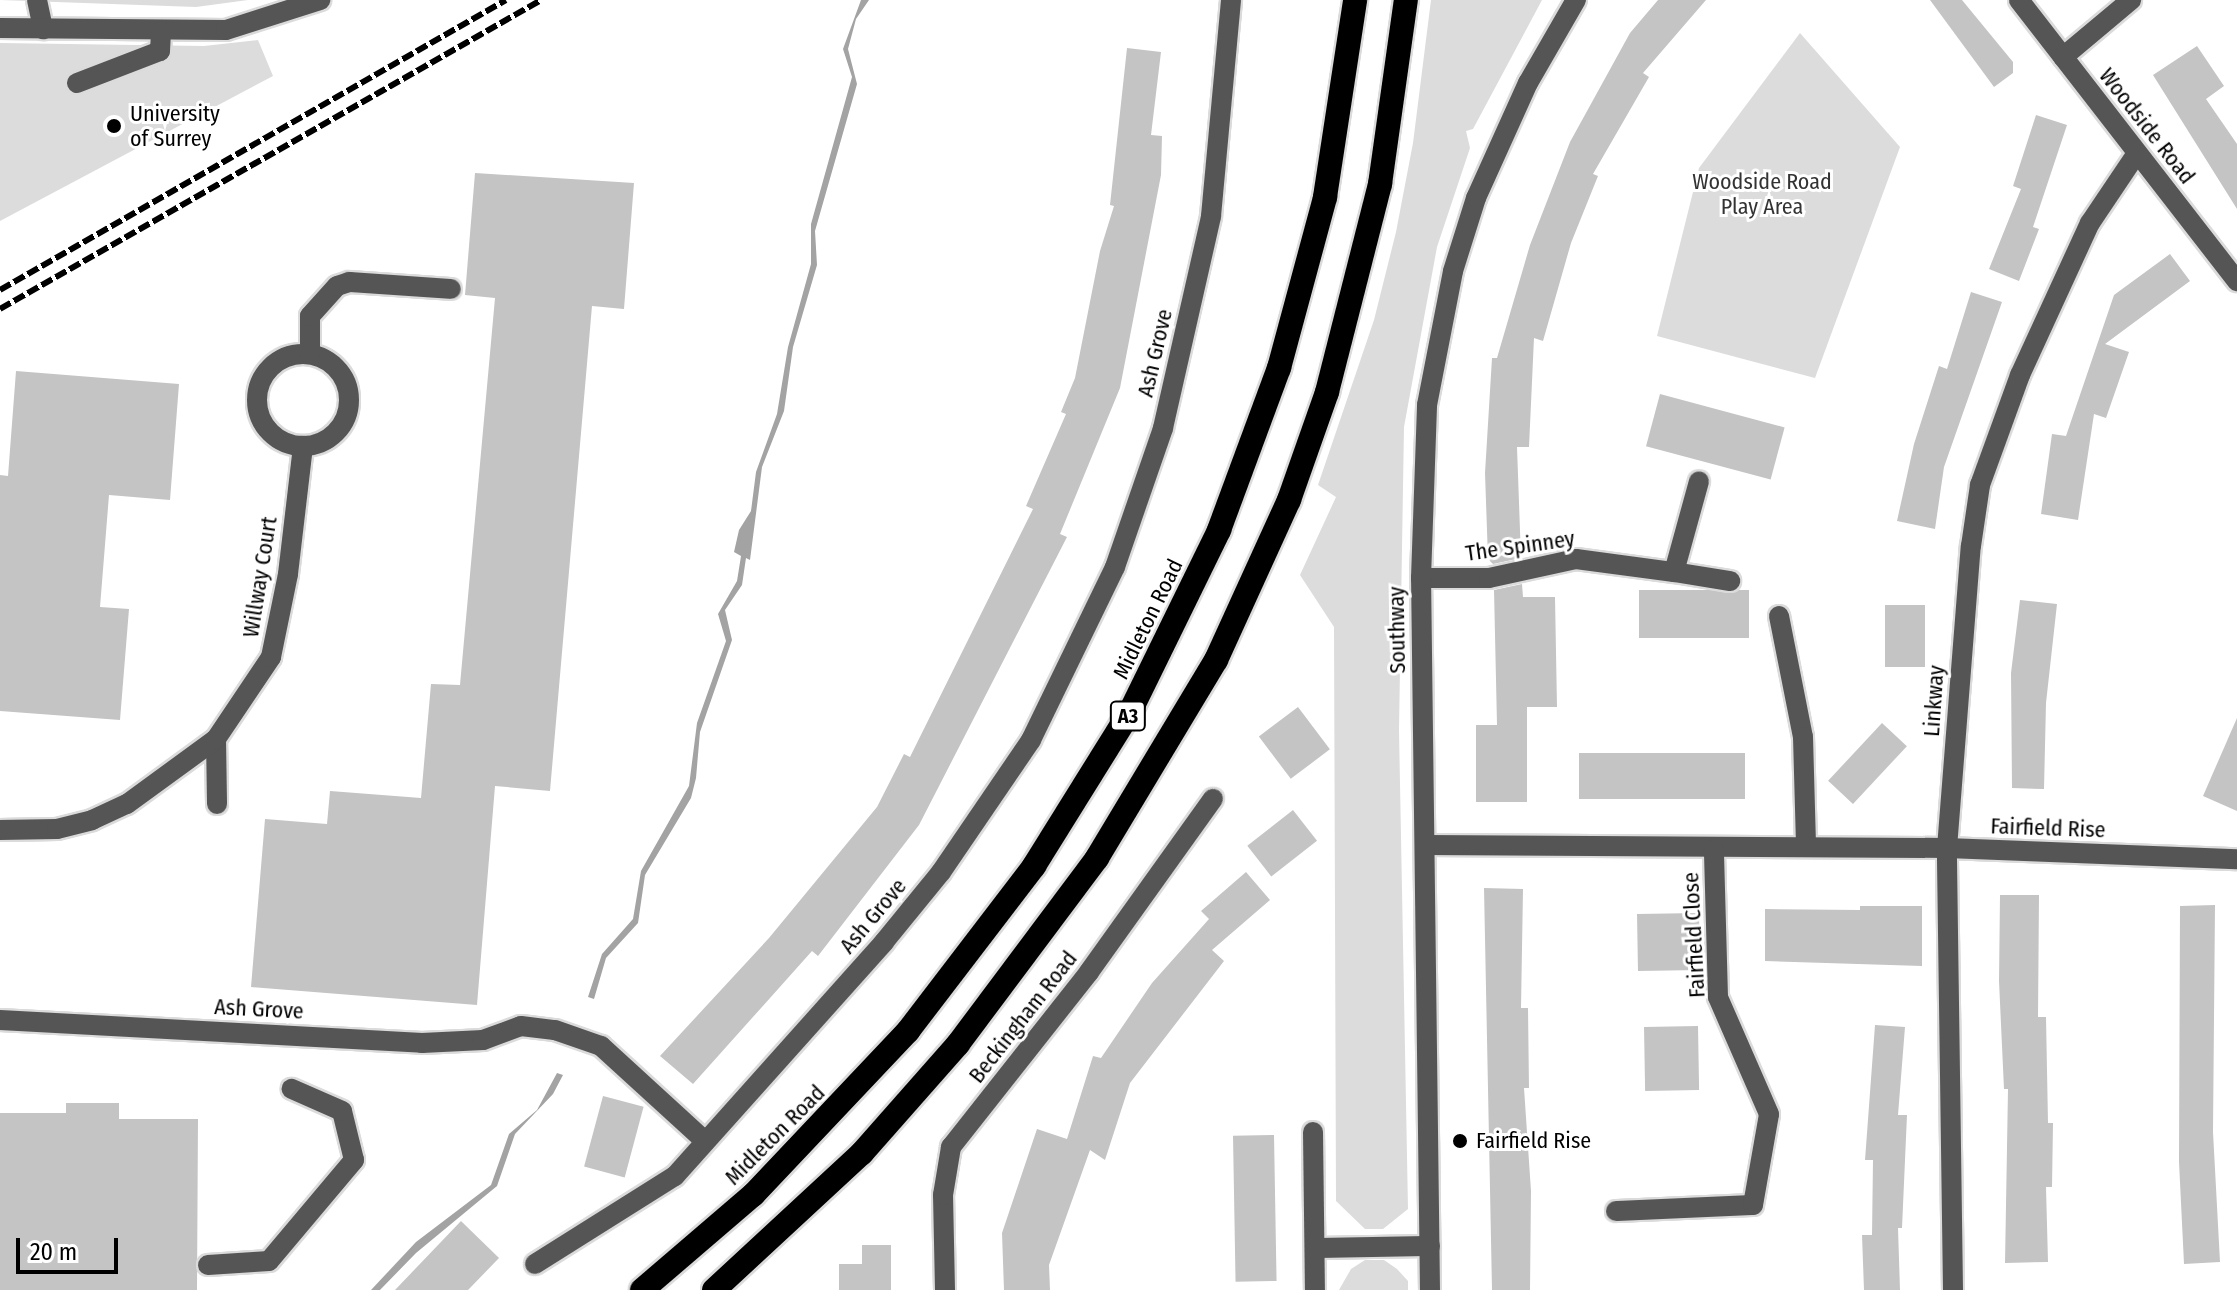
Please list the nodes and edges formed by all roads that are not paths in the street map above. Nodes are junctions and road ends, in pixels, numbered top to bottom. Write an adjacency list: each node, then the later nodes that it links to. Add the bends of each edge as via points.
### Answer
1 (37, 0): 10 (street)
2 (320, 0): 11 (street, via 242,28)
3 (1231, 0): 36 (street, Ash Grove, via 1211,216 1163,428 1115,567 1031,740 941,872 836,997)
4 (1355, 0): 42 (highway, Midleton Road / A3, via 1325,197 1279,368 1219,530 1130,712 1026,878 908,1031 753,1195)
5 (1406, 0): 43 (highway, A3, via 1380,184 1327,392 1261,566 1211,669 1097,858 958,1044 862,1153)
6 (1576, 0): 21 (street, Southway, via 1502,136 1453,271 1426,417)
7 (2019, 0): 12 (street, Woodside Road)
8 (2131, 0): 12 (street)
9 (0, 28): 10 (street)
10 (43, 29): 11 (street)
11 (161, 31): 13 (street, via 160,51)
12 (2063, 57): 14 (street, Woodside Road)
13 (77, 83)
14 (2137, 153): 15 (street, Woodside Road); 30 (street, Linkway, via 2090,223 2020,375 1980,485)
15 (2237, 281)
16 (451, 289): 17 (street, via 349,282 337,286 310,316)
17 (310, 354): 18 (street, via 334,365 344,377 349,409 333,436); 18 (street, via 276,362 259,384 256,399 265,426 275,437)
18 (303, 446): 24 (street, Willway Court, via 288,574 271,657)
19 (1699, 481): 20 (street)
20 (1674, 572): 21 (street, The Spinney, via 1576,559 1489,578); 22 (street, The Spinney)
21 (1421, 578): 28 (street, Southway)
22 (1730, 581)
23 (1779, 616): 29 (street, via 1803,737)
24 (216, 739): 26 (street); 27 (street, Willway Court, via 127,804 92,820 41,831)
25 (1213, 799): 44 (street, Beckingham Road, via 1089,972 951,1147 943,1195)
26 (217, 804)
27 (0, 830)
28 (1425, 845): 31 (street, Fairfield Rise); 38 (street, Southway)
29 (1806, 847): 30 (street, Fairfield Rise); 31 (street, Fairfield Rise)
30 (1947, 848): 32 (street, Fairfield Rise); 47 (street, Linkway)
31 (1714, 850): 37 (street, Fairfield Close, via 1718,997 1769,1114 1753,1205)
32 (2237, 859)
33 (8, 1020): 36 (street, Ash Grove, via 422,1043 483,1040 521,1026 555,1030 601,1046)
34 (292, 1089): 41 (street, via 342,1111 354,1160 269,1261)
35 (1313, 1132): 39 (street)
36 (703, 1139): 40 (street, via 675,1176 655,1192)
37 (1616, 1211)
38 (1430, 1246): 39 (street); 46 (street, Southway)
39 (1315, 1248): 45 (street)
40 (535, 1264)
41 (208, 1265)
42 (642, 1290)
43 (714, 1290)
44 (945, 1290)
45 (1315, 1290)
46 (1430, 1290)
47 (1953, 1290)

